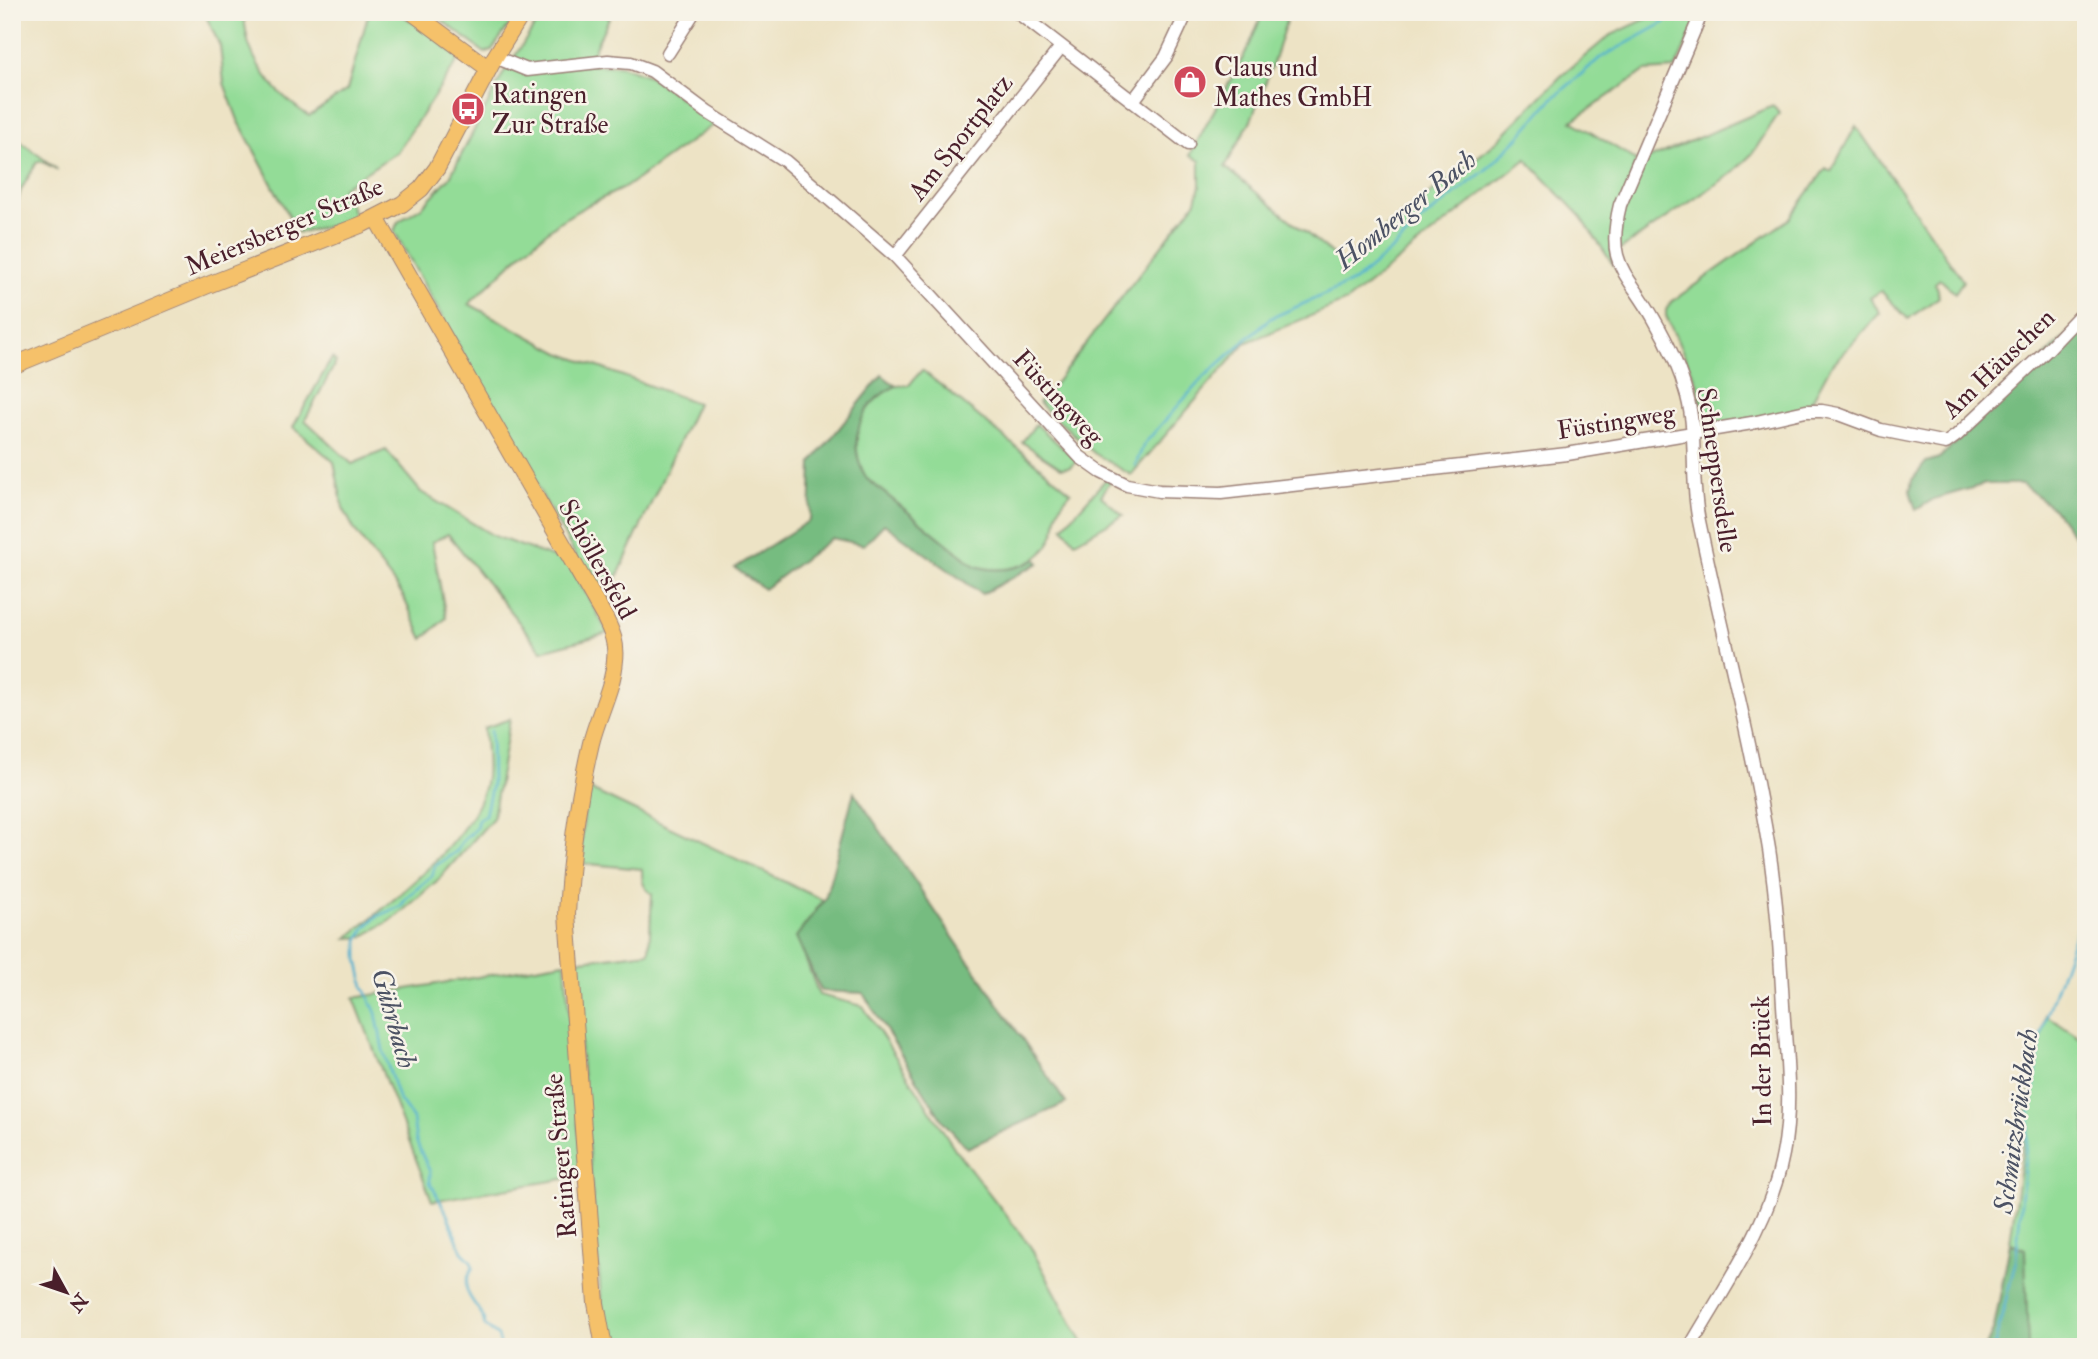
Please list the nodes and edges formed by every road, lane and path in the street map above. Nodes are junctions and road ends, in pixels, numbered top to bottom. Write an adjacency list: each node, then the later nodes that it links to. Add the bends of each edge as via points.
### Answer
1 (412, 12): 9 (main road)
2 (523, 12): 9 (main road, Meiersberger Straße)
3 (694, 12): 8 (street)
4 (1017, 12): 7 (street)
5 (1187, 12): 10 (street, via 1166,57)
6 (1702, 12): 16 (street, Schneppersdelle, via 1614,227 1617,262 1654,318 1682,377)
7 (1061, 47): 10 (street); 13 (street, Am Sportplatz)
8 (668, 53)
9 (492, 63): 12 (main road, Meiersberger Straße, via 427,182 402,204); 13 (street, Füstingweg, via 527,70 608,61 652,71 785,161)
10 (1133, 101): 11 (street)
11 (1188, 144)
12 (376, 218): 15 (main road, Meiersberger Straße); 18 (main road, Schöllersfeld, via 614,637 615,661 590,746 572,856)
13 (895, 256): 16 (street, Füstingweg, via 1080,457 1114,479 1146,489 1221,493 1567,454)
14 (2086, 309): 16 (street, Am Häuschen, via 1946,443 1881,430 1822,411)
15 (12, 366)
16 (1693, 432): 17 (street, Schneppersdelle, via 1698,517)
17 (1750, 754): 20 (street, In der Brück, via 1775,895 1788,1120 1773,1195)
18 (569, 962): 19 (main road, Ratinger Straße, via 595,1290)
19 (604, 1347)
20 (1690, 1347)

